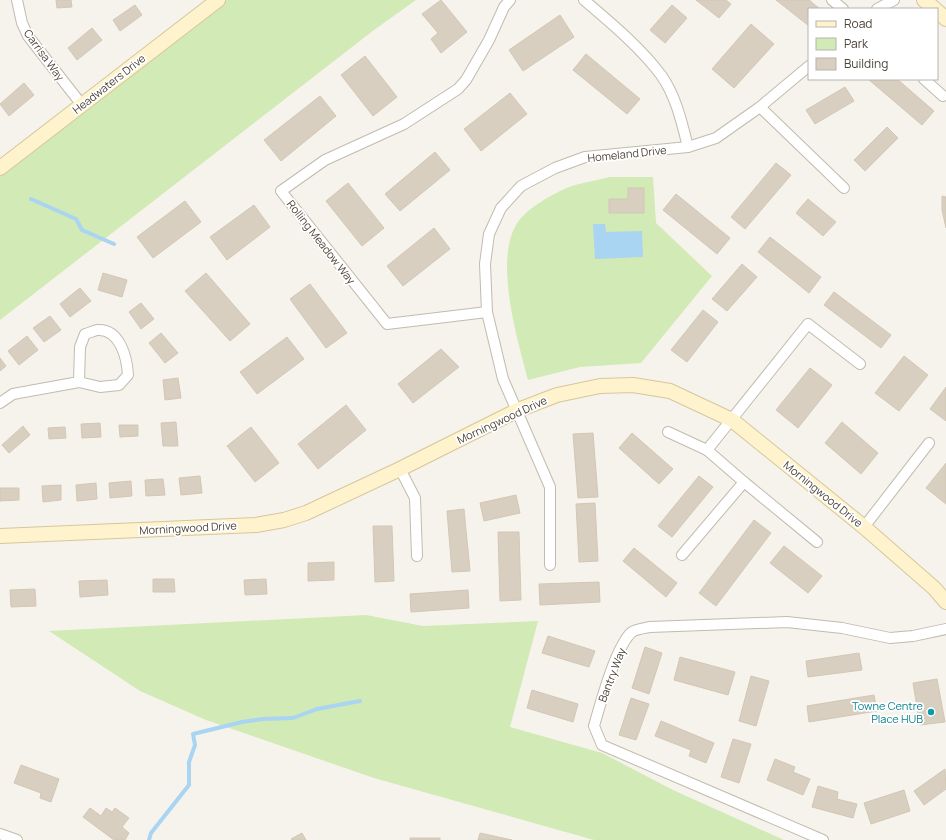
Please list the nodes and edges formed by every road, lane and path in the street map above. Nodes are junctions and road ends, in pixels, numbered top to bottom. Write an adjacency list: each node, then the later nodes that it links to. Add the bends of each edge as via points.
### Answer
1 (18, 0): 16 (street, Carrisa Way, via 22,23 28,36)
2 (218, 0): 16 (street, Headwaters Drive)
3 (510, 0): 21 (street, Rolling Meadow Way, via 466,80 458,88 404,124 325,160 281,191 388,324)
4 (584, 0): 18 (street, via 619,29 662,76 681,118)
5 (832, 0): 8 (street)
6 (894, 0): 9 (street)
7 (924, 0): 10 (street)
8 (842, 8)
9 (879, 8)
10 (934, 8)
11 (938, 12): 12 (street)
12 (946, 19)
13 (808, 67): 17 (street, Homeland Drive)
14 (925, 80): 15 (street)
15 (943, 96)
16 (82, 105): 19 (street, Headwaters Drive)
17 (760, 108): 18 (street, Homeland Drive, via 716,138); 20 (street)
18 (688, 147): 21 (street, Homeland Drive, via 585,157 555,168 521,186 501,208 488,234 485,264)
19 (0, 168)
20 (844, 188)
21 (487, 312): 25 (street, Homeland Drive, via 503,379)
22 (860, 364): 26 (street, via 808,324)
23 (79, 382): 23 (street, via 100,387 119,385 128,374 127,359 111,333 98,330 85,334 80,347); 24 (street, via 12,394)
24 (0, 402)
25 (518, 410): 26 (street, Morningwood Drive, via 557,395 600,386 633,385 670,391); 30 (street, Morningwood Drive); 37 (street, Homeland Drive, via 550,487)
26 (732, 420): 29 (street); 32 (street, Morningwood Drive)
27 (668, 432): 29 (street)
28 (929, 443): 32 (street)
29 (707, 450): 31 (street)
30 (400, 469): 33 (street, Morningwood Drive, via 306,513 256,525); 36 (street, via 415,498)
31 (744, 482): 34 (street); 35 (street)
32 (864, 527): 38 (street, Morningwood Drive, via 934,588)
33 (0, 536)
34 (817, 542)
35 (682, 555)
36 (417, 556)
37 (550, 565)
38 (946, 602)
39 (946, 629): 42 (street, Bantry Way, via 890,638 842,628 787,622 650,627 632,632 625,643 614,663 594,726 602,745)
40 (0, 834): 41 (street)
41 (17, 840)
42 (824, 840)

